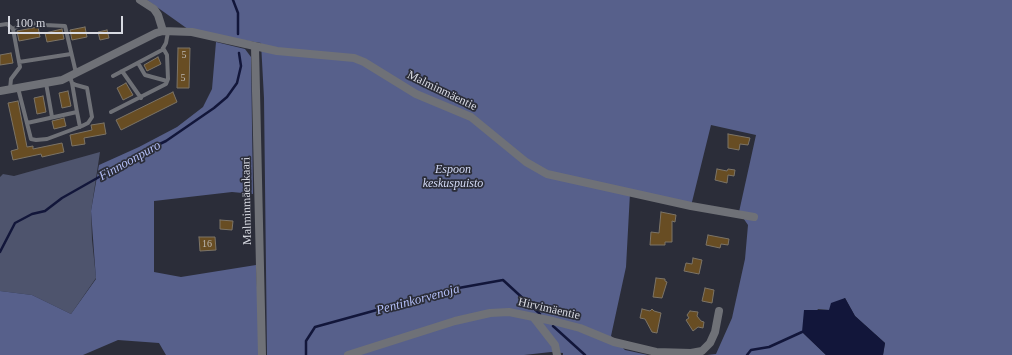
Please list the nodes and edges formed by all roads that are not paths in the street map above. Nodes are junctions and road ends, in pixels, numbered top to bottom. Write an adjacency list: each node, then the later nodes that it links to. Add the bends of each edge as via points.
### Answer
1 (140, 0): 4 (street, via 154,10)
2 (0, 25): 3 (lane, via 7,24)
3 (13, 28): 7 (lane, via 29,23 65,26); 8 (lane)
4 (166, 31): 5 (street, Malminmäentie, via 192,32); 6 (lane, via 166,43); 12 (street, Malminmäentie, via 156,32)
5 (255, 47): 23 (street, Malminmäentie, via 360,60 416,94 467,114 526,162 548,174 691,206); 26 (street, Malminmäenkaari)
6 (163, 48): 9 (lane); 13 (lane, via 167,55)
7 (71, 54): 8 (lane); 12 (lane)
8 (20, 62): 15 (lane, via 20,67 12,79)
9 (138, 63): 10 (lane); 13 (lane, via 145,75)
10 (122, 71): 11 (lane); 17 (lane)
11 (114, 76)
12 (73, 78): 14 (street, Malminmäentie); 18 (lane); 22 (lane, via 87,88 92,113 88,123)
13 (167, 81): 17 (lane, via 160,88)
14 (46, 83): 15 (street, Malminmäentie); 20 (lane)
15 (14, 88): 16 (street, Malminmäentie); 21 (lane)
16 (0, 91)
17 (141, 98): 19 (lane)
18 (77, 112): 20 (lane); 22 (lane)
19 (111, 112)
20 (52, 117): 21 (lane)
21 (27, 123): 22 (lane, via 31,139 36,140 57,136)
22 (80, 127)
23 (754, 217)
24 (719, 311): 25 (street, Hirvimäentie, via 710,343 702,351 691,353 656,352 614,342 580,328)
25 (534, 318): 27 (street, Hirvimäentie, via 509,312 490,313 455,321); 28 (street, via 555,345)
26 (262, 355)
27 (348, 355)
28 (557, 355)

